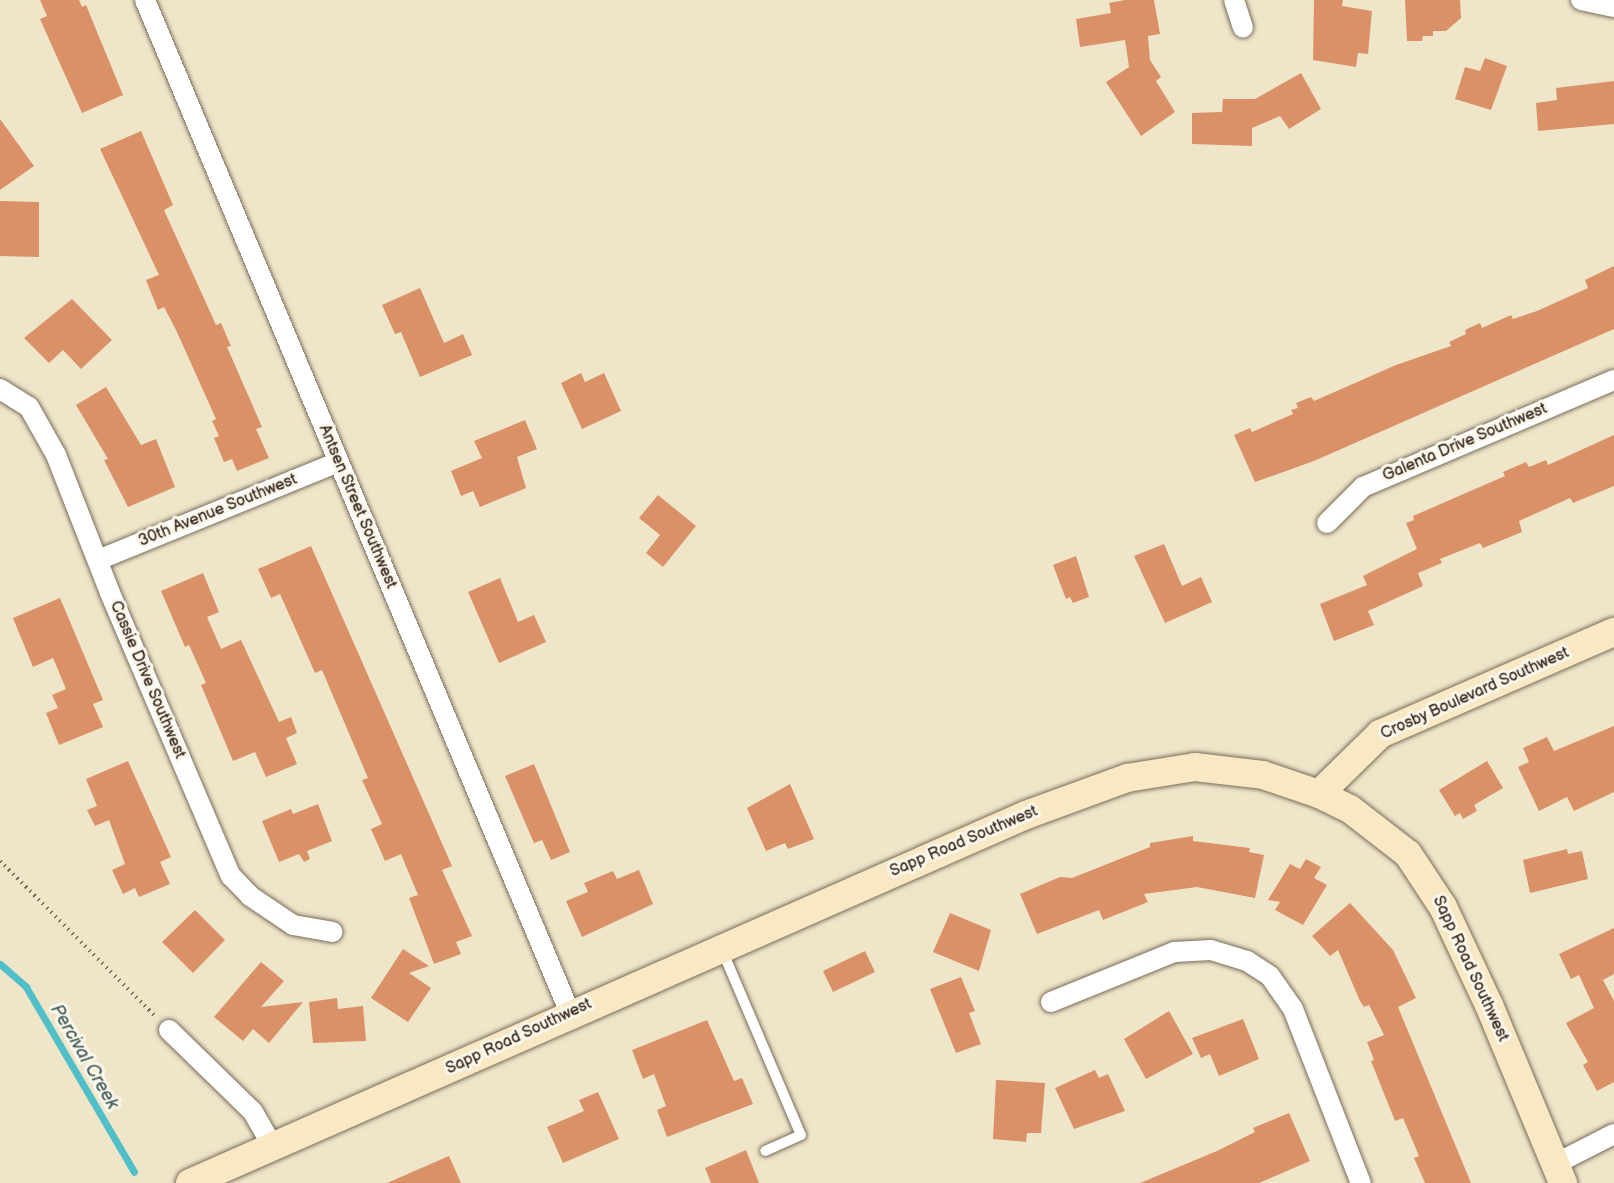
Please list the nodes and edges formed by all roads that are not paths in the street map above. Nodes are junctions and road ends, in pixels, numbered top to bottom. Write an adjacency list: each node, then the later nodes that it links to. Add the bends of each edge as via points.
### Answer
1 (145, 0): 8 (street, Antsen Street Southwest)
2 (1234, 0): 5 (street)
3 (1581, 0): 4 (street)
4 (1614, 7)
5 (1243, 28)
6 (1614, 380): 9 (street, Galenta Drive Southwest, via 1363,487)
7 (0, 388): 10 (street, Cassie Drive Southwest, via 29,407 56,455)
8 (338, 462): 10 (street, 30th Avenue Southwest); 16 (street, Antsen Street Southwest)
9 (1326, 523)
10 (98, 560): 13 (street, Cassie Drive Southwest, via 231,876 250,896 293,925)
11 (1614, 632): 12 (street, Crosby Boulevard Southwest, via 1380,734)
12 (1319, 794): 14 (street, Sapp Road Southwest, via 1263,775 1226,769 1195,767 1127,778 1026,815); 21 (street, Sapp Road Southwest, via 1350,808 1408,854 1443,907 1489,1005)
13 (332, 932)
14 (721, 946): 16 (street, Sapp Road Southwest); 20 (lane, via 801,1135)
15 (1051, 1002): 23 (street, via 1174,952 1210,950 1247,961 1270,976 1293,1009)
16 (570, 1013): 19 (street, Sapp Road Southwest)
17 (169, 1030): 19 (street, via 253,1112)
18 (1614, 1134): 21 (street)
19 (273, 1147): 22 (street, Sapp Road Southwest)
20 (765, 1151)
21 (1559, 1174)
22 (190, 1183)
23 (1361, 1183)

